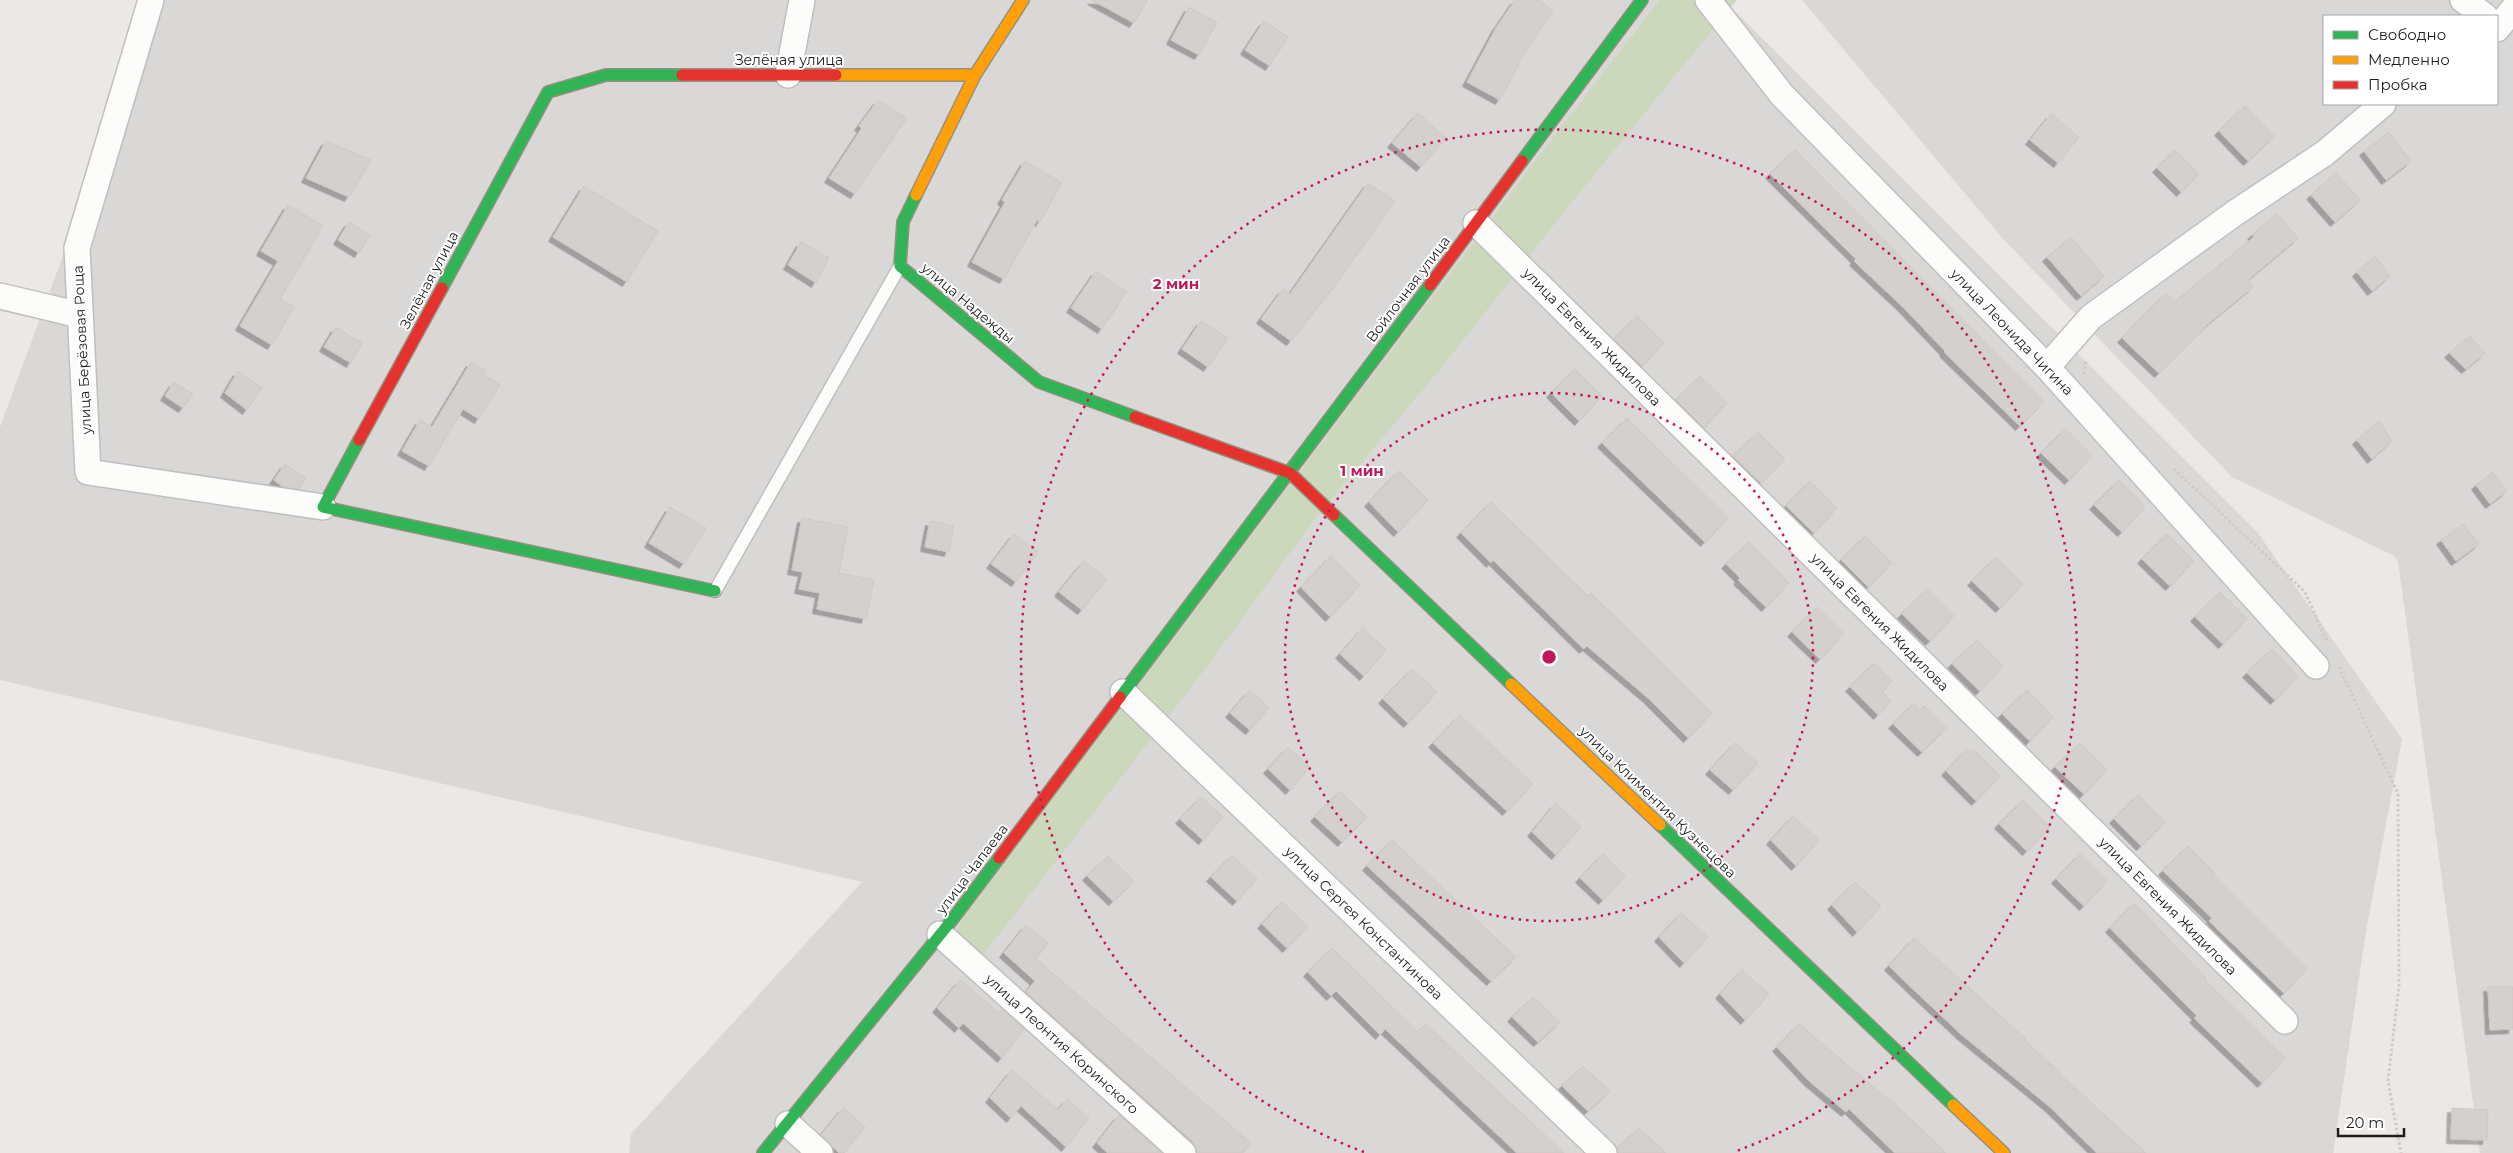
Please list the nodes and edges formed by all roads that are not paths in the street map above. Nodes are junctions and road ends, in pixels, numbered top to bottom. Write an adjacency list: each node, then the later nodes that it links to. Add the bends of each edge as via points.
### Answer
1 (151, 0): 14 (street, улица Берёзовая Роща, via 78,248)
2 (802, 0): 8 (street)
3 (1023, 0): 9 (street, улица Надежды)
4 (1642, 0): 11 (street, Войлочная улица)
5 (1708, 0): 15 (street, улица Леонида Чигина, via 1782,95)
6 (2463, 0): 7 (street)
7 (2487, 15)
8 (788, 75): 9 (street, Зелёная улица); 17 (street, Зелёная улица, via 606,75 548,92)
9 (974, 75): 12 (street, улица Надежды, via 903,222)
10 (2382, 105): 15 (street, via 2325,153 2092,317)
11 (1476, 223): 16 (street, Войлочная улица); 23 (street, улица Евгения Жидилова)
12 (900, 266): 16 (street, улица Надежды, via 1039,382); 18 (lane)
13 (0, 296): 14 (street)
14 (80, 315): 17 (street, улица Берёзовая Роща, via 88,472)
15 (2047, 367): 20 (street, улица Леонида Чигина)
16 (1290, 474): 19 (street, Войлочная улица); 29 (street, улица Климентия Кузнецова)
17 (323, 507): 18 (street)
18 (715, 591)
19 (1197, 596): 21 (street, улица Чапаева)
20 (2326, 664)
21 (1123, 692): 22 (street, улица Чапаева); 28 (street, улица Сергея Константинова)
22 (940, 934): 24 (street, улица Чапаева); 27 (street, улица Леонтия Коринского)
23 (2285, 1021)
24 (788, 1124): 25 (street, улица Чапаева); 26 (street)
25 (763, 1153)
26 (820, 1153)
27 (1183, 1153)
28 (1604, 1153)
29 (2004, 1153)

